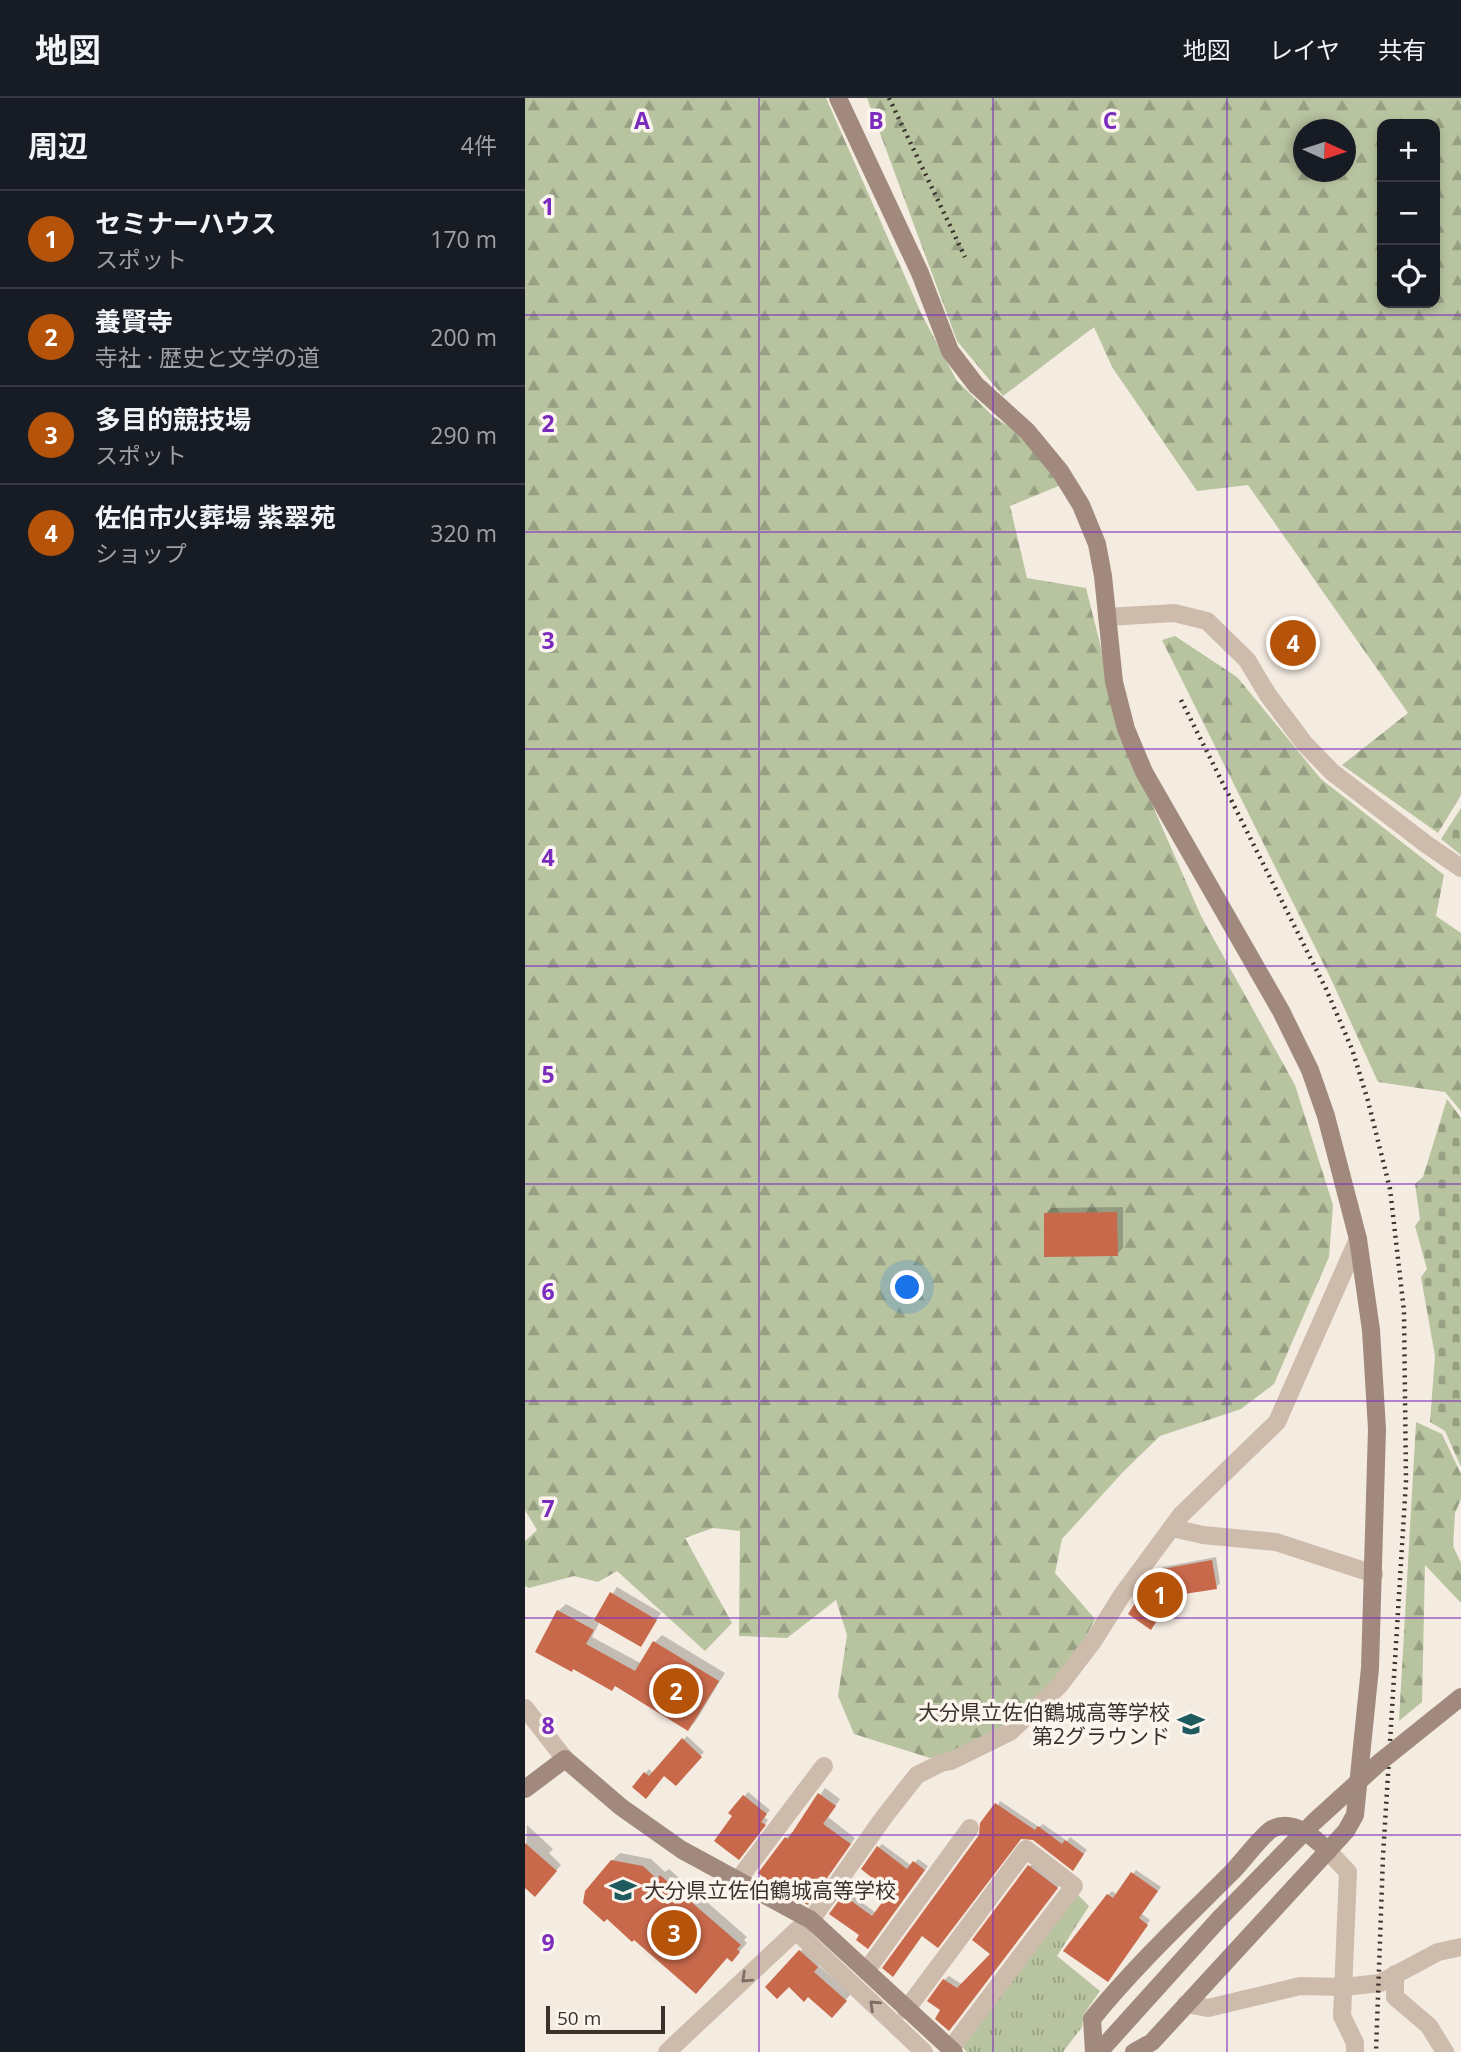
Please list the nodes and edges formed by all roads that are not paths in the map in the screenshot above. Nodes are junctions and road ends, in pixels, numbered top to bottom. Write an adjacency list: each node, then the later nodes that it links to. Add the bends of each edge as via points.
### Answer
1 (838, 98): 2 (street, via 920,273 950,351 976,385 1027,431 1081,505 1097,544)
2 (1107, 617): 3 (street, via 1174,613 1207,621 1247,660 1304,743 1332,772); 4 (street, via 1114,682 1126,729 1144,772 1310,1070)
3 (1461, 868)
4 (1358, 1239): 5 (street, via 1334,1278 1277,1422); 6 (street, via 1371,1330 1377,1429)
5 (1172, 1528): 6 (street, via 1276,1542); 15 (street, via 1059,1686 1010,1732 917,1775)
6 (1374, 1574): 13 (street, via 1355,1815)
7 (1461, 1697): 26 (street, bridge, via 1314,1822)
8 (525, 1708): 9 (street)
9 (565, 1759): 11 (street); 14 (street, via 631,1815)
10 (824, 1766): 14 (street)
11 (525, 1789)
12 (970, 1828): 18 (street)
13 (1328, 1850): 20 (street, via 1348,1872); 21 (street); 26 (street, via 1312,1835 1286,1825 1272,1829 1127,1976 1092,2020)
14 (738, 1881): 15 (street)
15 (811, 1920): 16 (street); 18 (street)
16 (796, 1931): 24 (street, one-way to 24); 25 (street, one-way to 16)
17 (1461, 1947): 19 (street, via 1438,1952)
18 (866, 1971): 22 (street)
19 (1395, 1974): 20 (street, via 1380,1983); 29 (street, via 1395,1997 1429,2026)
20 (1344, 1987): 21 (street, via 1300,1986 1208,2008); 28 (street, via 1342,2016 1356,2043)
21 (1186, 2004): 27 (street, via 1152,2042)
22 (906, 2010): 23 (street); 23 (street, via 1025,1849 1074,1886)
23 (952, 2050)
24 (667, 2052)
25 (924, 2052)
26 (1097, 2052)
27 (1134, 2052)
28 (1355, 2052)
29 (1445, 2052)

